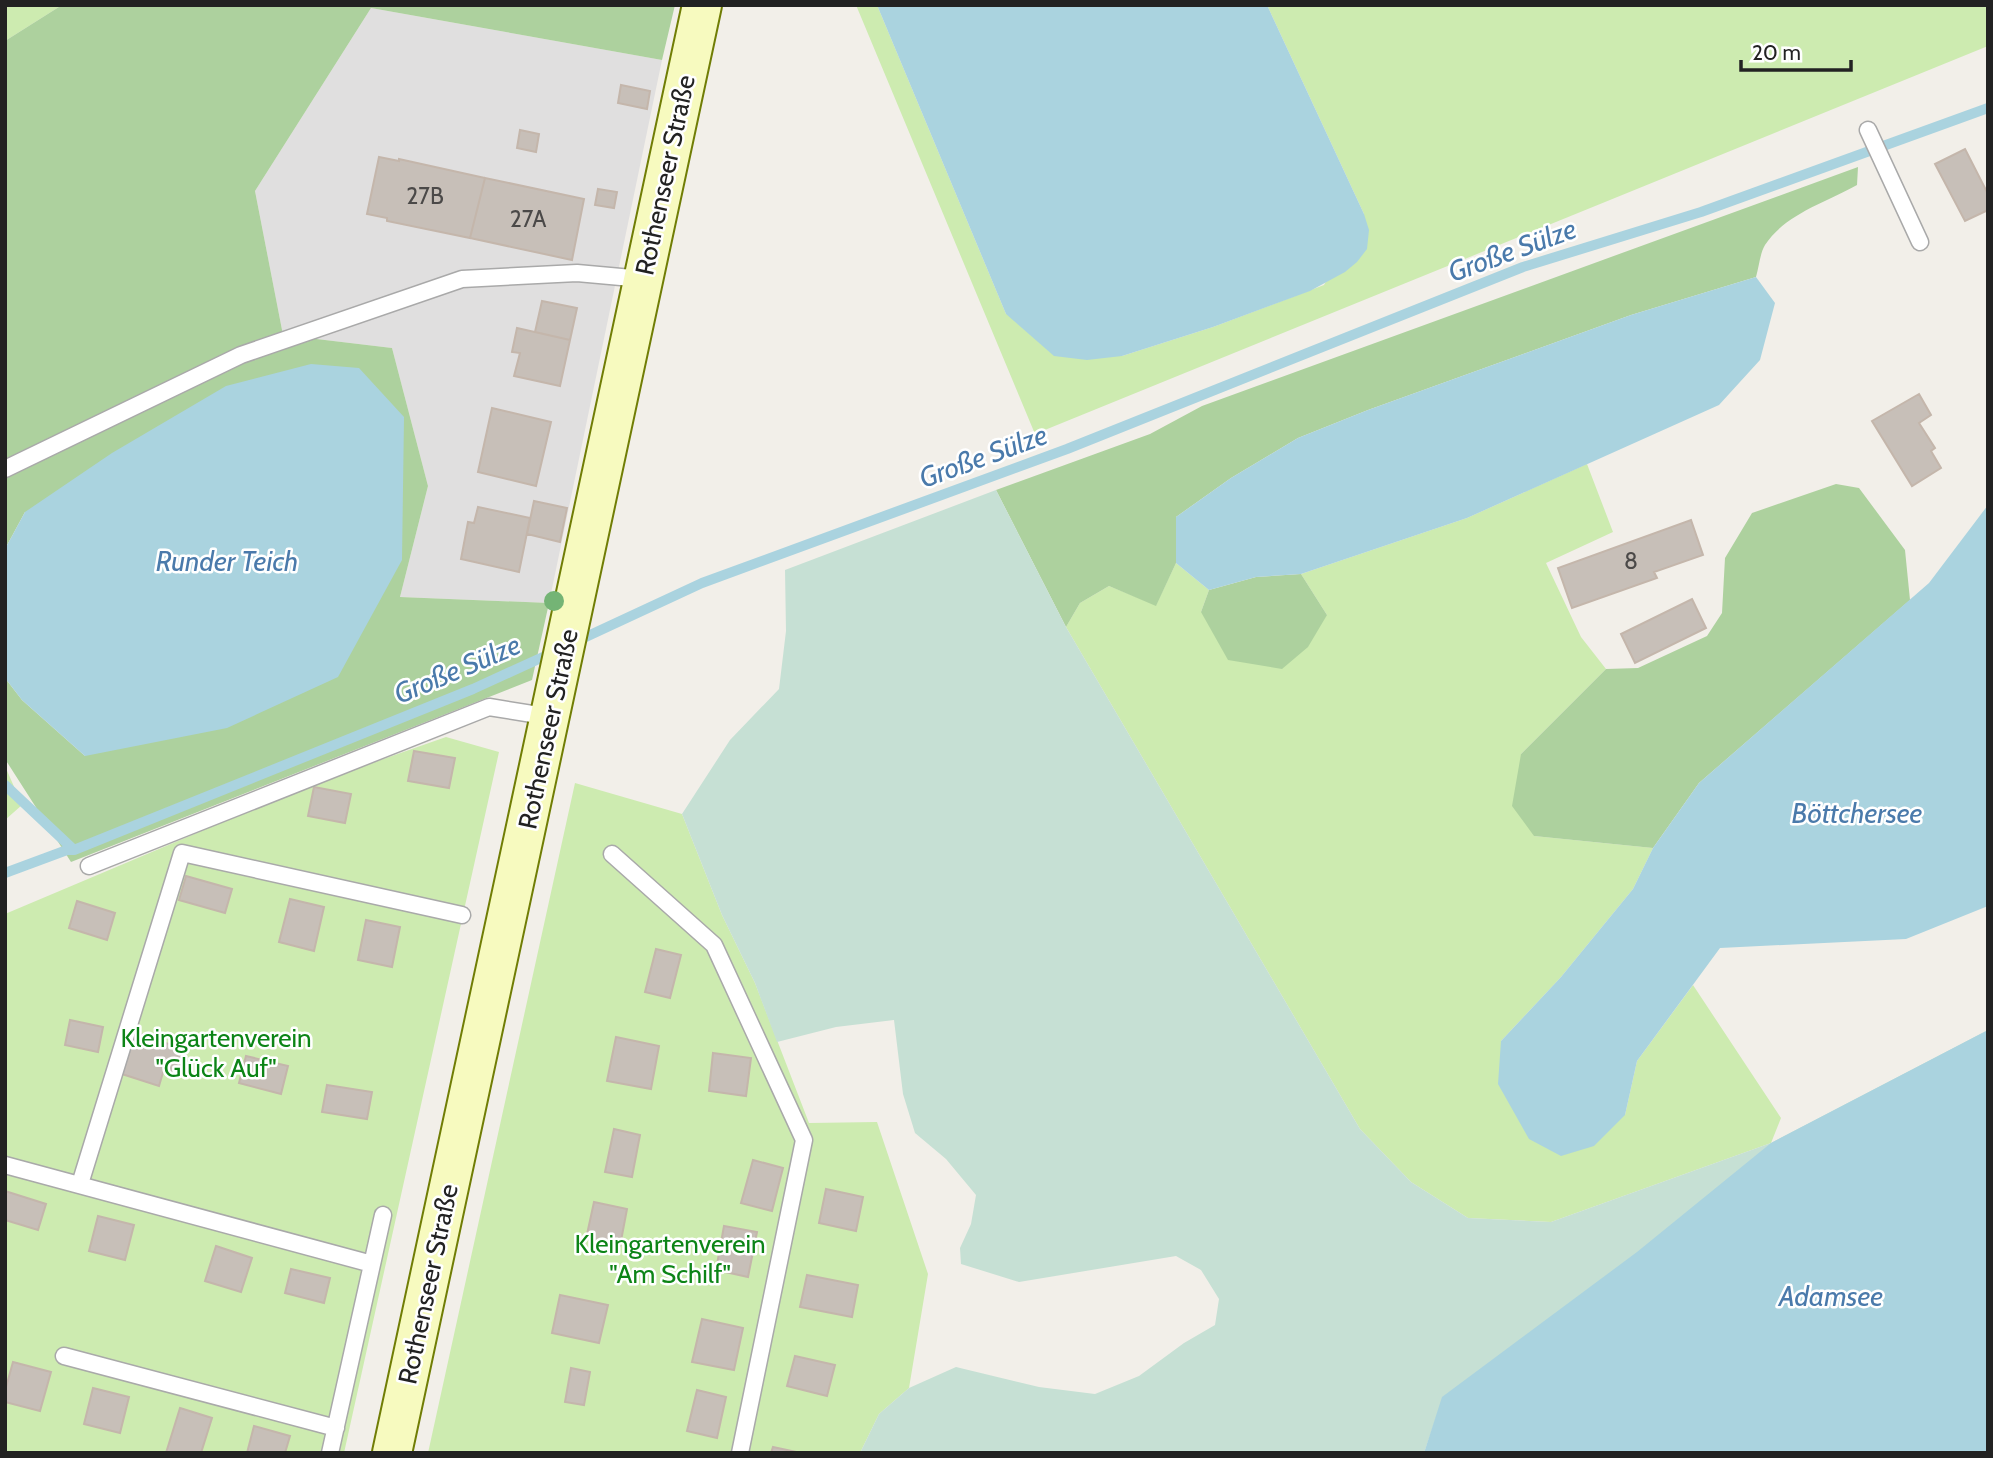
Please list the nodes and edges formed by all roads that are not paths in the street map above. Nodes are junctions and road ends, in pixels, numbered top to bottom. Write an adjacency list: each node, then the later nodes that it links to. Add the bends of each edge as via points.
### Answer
1 (702, 5): 4 (street, Rothenseer Straße)
2 (1868, 130): 3 (lane)
3 (1920, 242)
4 (643, 279): 5 (lane, via 577,273 462,279 241,355); 6 (street, Rothenseer Straße)
5 (5, 469)
6 (551, 717): 8 (lane, via 489,708); 17 (street, Rothenseer Straße)
7 (612, 854): 18 (lane, via 714,945 804,1140)
8 (89, 866)
9 (462, 915): 11 (lane, via 182,853)
10 (5, 1165): 11 (lane)
11 (80, 1184): 13 (lane)
12 (383, 1215): 13 (lane)
13 (372, 1264): 15 (lane)
14 (64, 1356): 15 (lane)
15 (336, 1428): 16 (lane)
16 (330, 1453)
17 (392, 1453)
18 (740, 1453)

